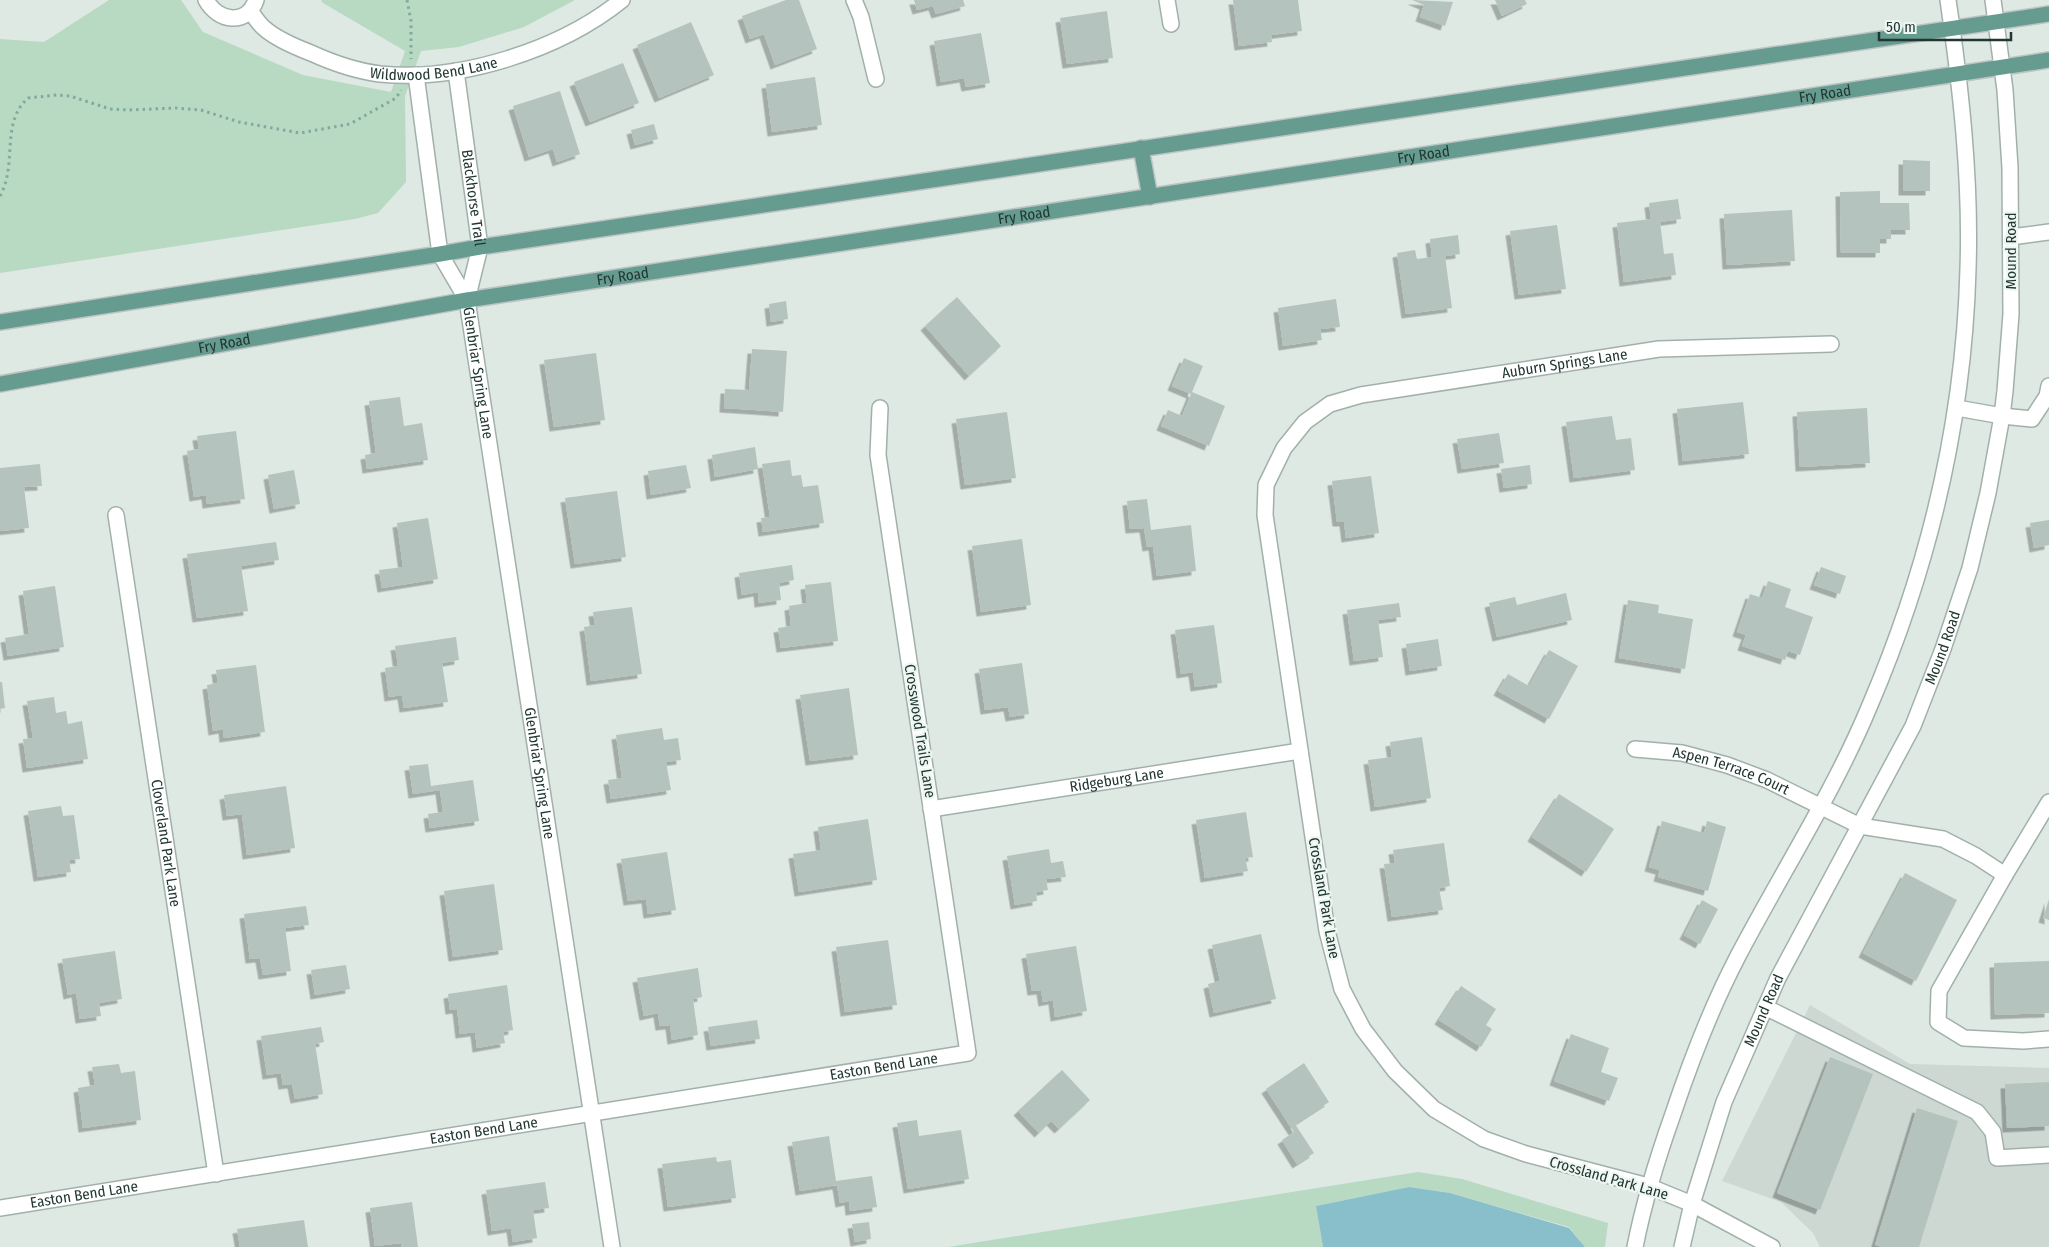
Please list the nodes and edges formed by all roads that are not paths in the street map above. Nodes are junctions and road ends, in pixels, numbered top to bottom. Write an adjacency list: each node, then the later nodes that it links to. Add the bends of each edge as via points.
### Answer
1 (206, 0): 7 (street, Wildwood Bend Lane, via 214,12 227,18 236,18)
2 (622, 0): 14 (street, Wildwood Bend Lane, via 559,39 510,58)
3 (854, 0): 17 (street)
4 (1167, 0): 10 (street)
5 (1948, 0): 11 (street)
6 (1993, 0): 9 (street, Mound Road)
7 (253, 5): 16 (street, Wildwood Bend Lane, via 264,28 303,50 340,66 379,74)
8 (2049, 14): 9 (main road)
9 (1996, 21): 11 (main road); 13 (street, Mound Road)
10 (1171, 24)
11 (1952, 27): 15 (street); 18 (main road)
12 (2049, 60): 13 (main road, Fry Road)
13 (2002, 67): 15 (main road, Fry Road); 21 (street, Mound Road, via 2010,168)
14 (456, 71): 16 (street, Wildwood Bend Lane); 22 (street, Blackhorse Trail)
15 (1958, 74): 19 (main road, Fry Road); 30 (street, via 1967,179 1968,268)
16 (413, 75): 23 (street)
17 (876, 79)
18 (1142, 148): 19 (main road); 22 (main road)
19 (1150, 196): 24 (main road, Fry Road)
20 (2049, 232): 21 (street)
21 (2011, 237): 31 (street, Mound Road, via 2011,314)
22 (480, 246): 23 (main road); 24 (street, Blackhorse Trail)
23 (440, 254): 24 (street); 25 (main road)
24 (467, 300): 27 (main road, Fry Road); 44 (street, Glenbriar Spring Lane)
25 (0, 322)
26 (1831, 344): 32 (street, Auburn Springs Lane, via 1659,349 1361,395 1330,404)
27 (0, 384)
28 (2049, 386): 31 (street, via 2047,396 2032,419)
29 (880, 408): 38 (street, Crosswood Trails Lane, via 878,456)
30 (1957, 408): 31 (street); 37 (street, via 1932,526 1902,621 1870,705)
31 (2002, 416): 39 (street, Mound Road, via 1970,568 1943,649 1913,726)
32 (1305, 422): 35 (street, Crossland Park Lane, via 1284,448 1266,485 1266,515)
33 (116, 515): 46 (street, Cloverland Park Lane)
34 (1635, 749): 37 (street, Aspen Terrace Court, via 1682,753 1727,765)
35 (1300, 751): 38 (street, Ridgeburg Lane); 47 (street, Crossland Park Lane, via 1327,931 1342,989 1363,1029 1395,1071 1434,1109 1484,1139 1526,1154)
36 (2049, 802): 40 (street)
37 (1821, 806): 39 (street, Aspen Terrace Court); 47 (street, via 1738,956 1710,1016)
38 (931, 809): 43 (street, Crosswood Trails Lane)
39 (1860, 826): 40 (street, Aspen Terrace Court, via 1943,839); 41 (street, Mound Road)
40 (2005, 875): 42 (street, via 1939,991 1938,1022 1964,1038)
41 (1765, 1007): 45 (street, via 1977,1112 1993,1132 1997,1158); 48 (street, Mound Road, via 1724,1102)
42 (2049, 1040)
43 (968, 1053): 44 (street, Easton Bend Lane)
44 (591, 1113): 46 (street, Easton Bend Lane); 50 (street, Glenbriar Spring Lane)
45 (2049, 1155)
46 (216, 1174): 49 (street, Easton Bend Lane)
47 (1648, 1186): 48 (street, Crossland Park Lane); 51 (street)
48 (1692, 1204): 52 (street, Mound Road); 53 (street, Crossland Park Lane)
49 (0, 1208)
50 (612, 1247)
51 (1635, 1247)
52 (1682, 1247)
53 (1772, 1247)

